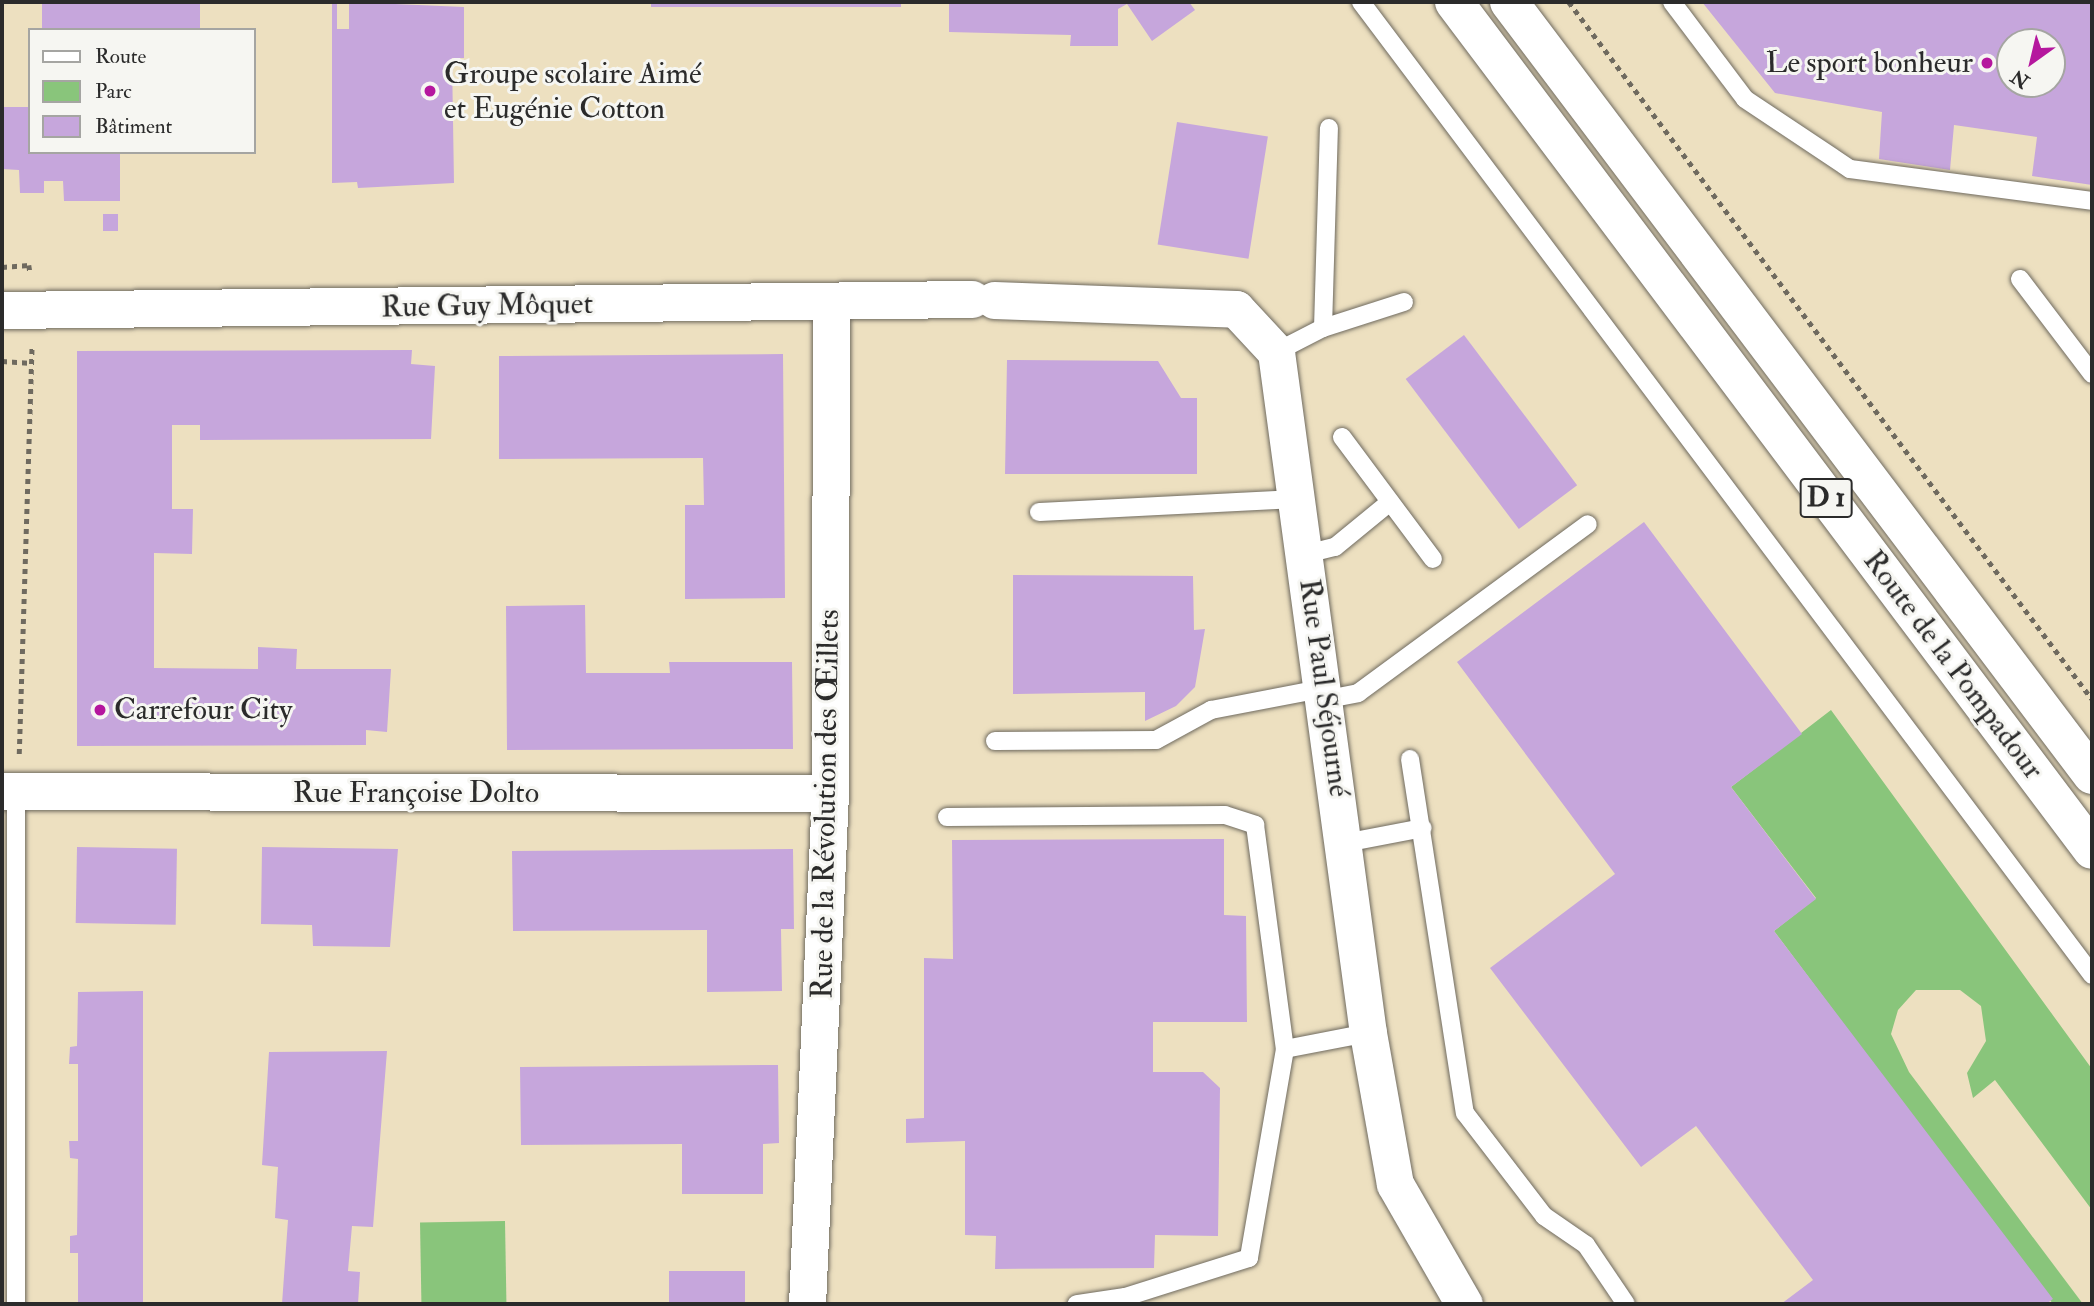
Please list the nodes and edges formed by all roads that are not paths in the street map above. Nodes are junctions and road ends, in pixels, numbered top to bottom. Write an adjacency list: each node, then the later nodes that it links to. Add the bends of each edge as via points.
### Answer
1 (1360, 2): 32 (lane)
2 (1454, 2): 30 (main road, Route de la Pompadour / D 1)
3 (1509, 2): 24 (main road, Route de la Pompadour / D 1)
4 (1672, 2): 6 (lane, via 1745,99 1850,169)
5 (1329, 128): 11 (lane)
6 (2092, 201)
7 (2020, 279): 13 (lane)
8 (831, 303): 10 (street, Rue Guy Môquet); 12 (street, Rue Guy Môquet, via 983,300 1236,309); 26 (street, Rue de la Révolution des Œillets)
9 (1404, 303): 11 (lane)
10 (18, 310)
11 (1323, 328): 12 (lane)
12 (1276, 352): 15 (street, Rue Paul Séjourné)
13 (2092, 374)
14 (1342, 437): 16 (lane)
15 (1297, 499): 17 (lane); 19 (street, Rue Paul Séjourné)
16 (1390, 502): 19 (lane, via 1335,547); 20 (lane)
17 (1039, 512)
18 (1588, 524): 21 (lane, via 1358,693)
19 (1306, 554): 21 (street, Rue Paul Séjourné)
20 (1433, 559)
21 (1326, 693): 22 (lane, via 1211,710 1156,740); 29 (street, Rue Paul Séjourné)
22 (995, 741)
23 (1410, 759): 28 (lane)
24 (2092, 775)
25 (9, 781): 26 (street, Rue Françoise Dolto); 31 (lane)
26 (830, 793): 36 (street, Rue de la Révolution des Œillets)
27 (947, 817): 34 (lane, via 1226,815 1255,825)
28 (1423, 828): 29 (lane); 39 (lane, via 1465,1113 1544,1216 1586,1245)
29 (1345, 843): 33 (street, Rue Paul Séjourné)
30 (2092, 850)
31 (8, 930): 35 (lane)
32 (2092, 975)
33 (1368, 1033): 34 (lane); 38 (street, Rue Paul Séjourné, via 1395,1184)
34 (1285, 1049): 37 (lane, via 1249,1258 1125,1297)
35 (16, 1304)
36 (807, 1304)
37 (1077, 1304)
38 (1464, 1304)
39 (1626, 1304)

